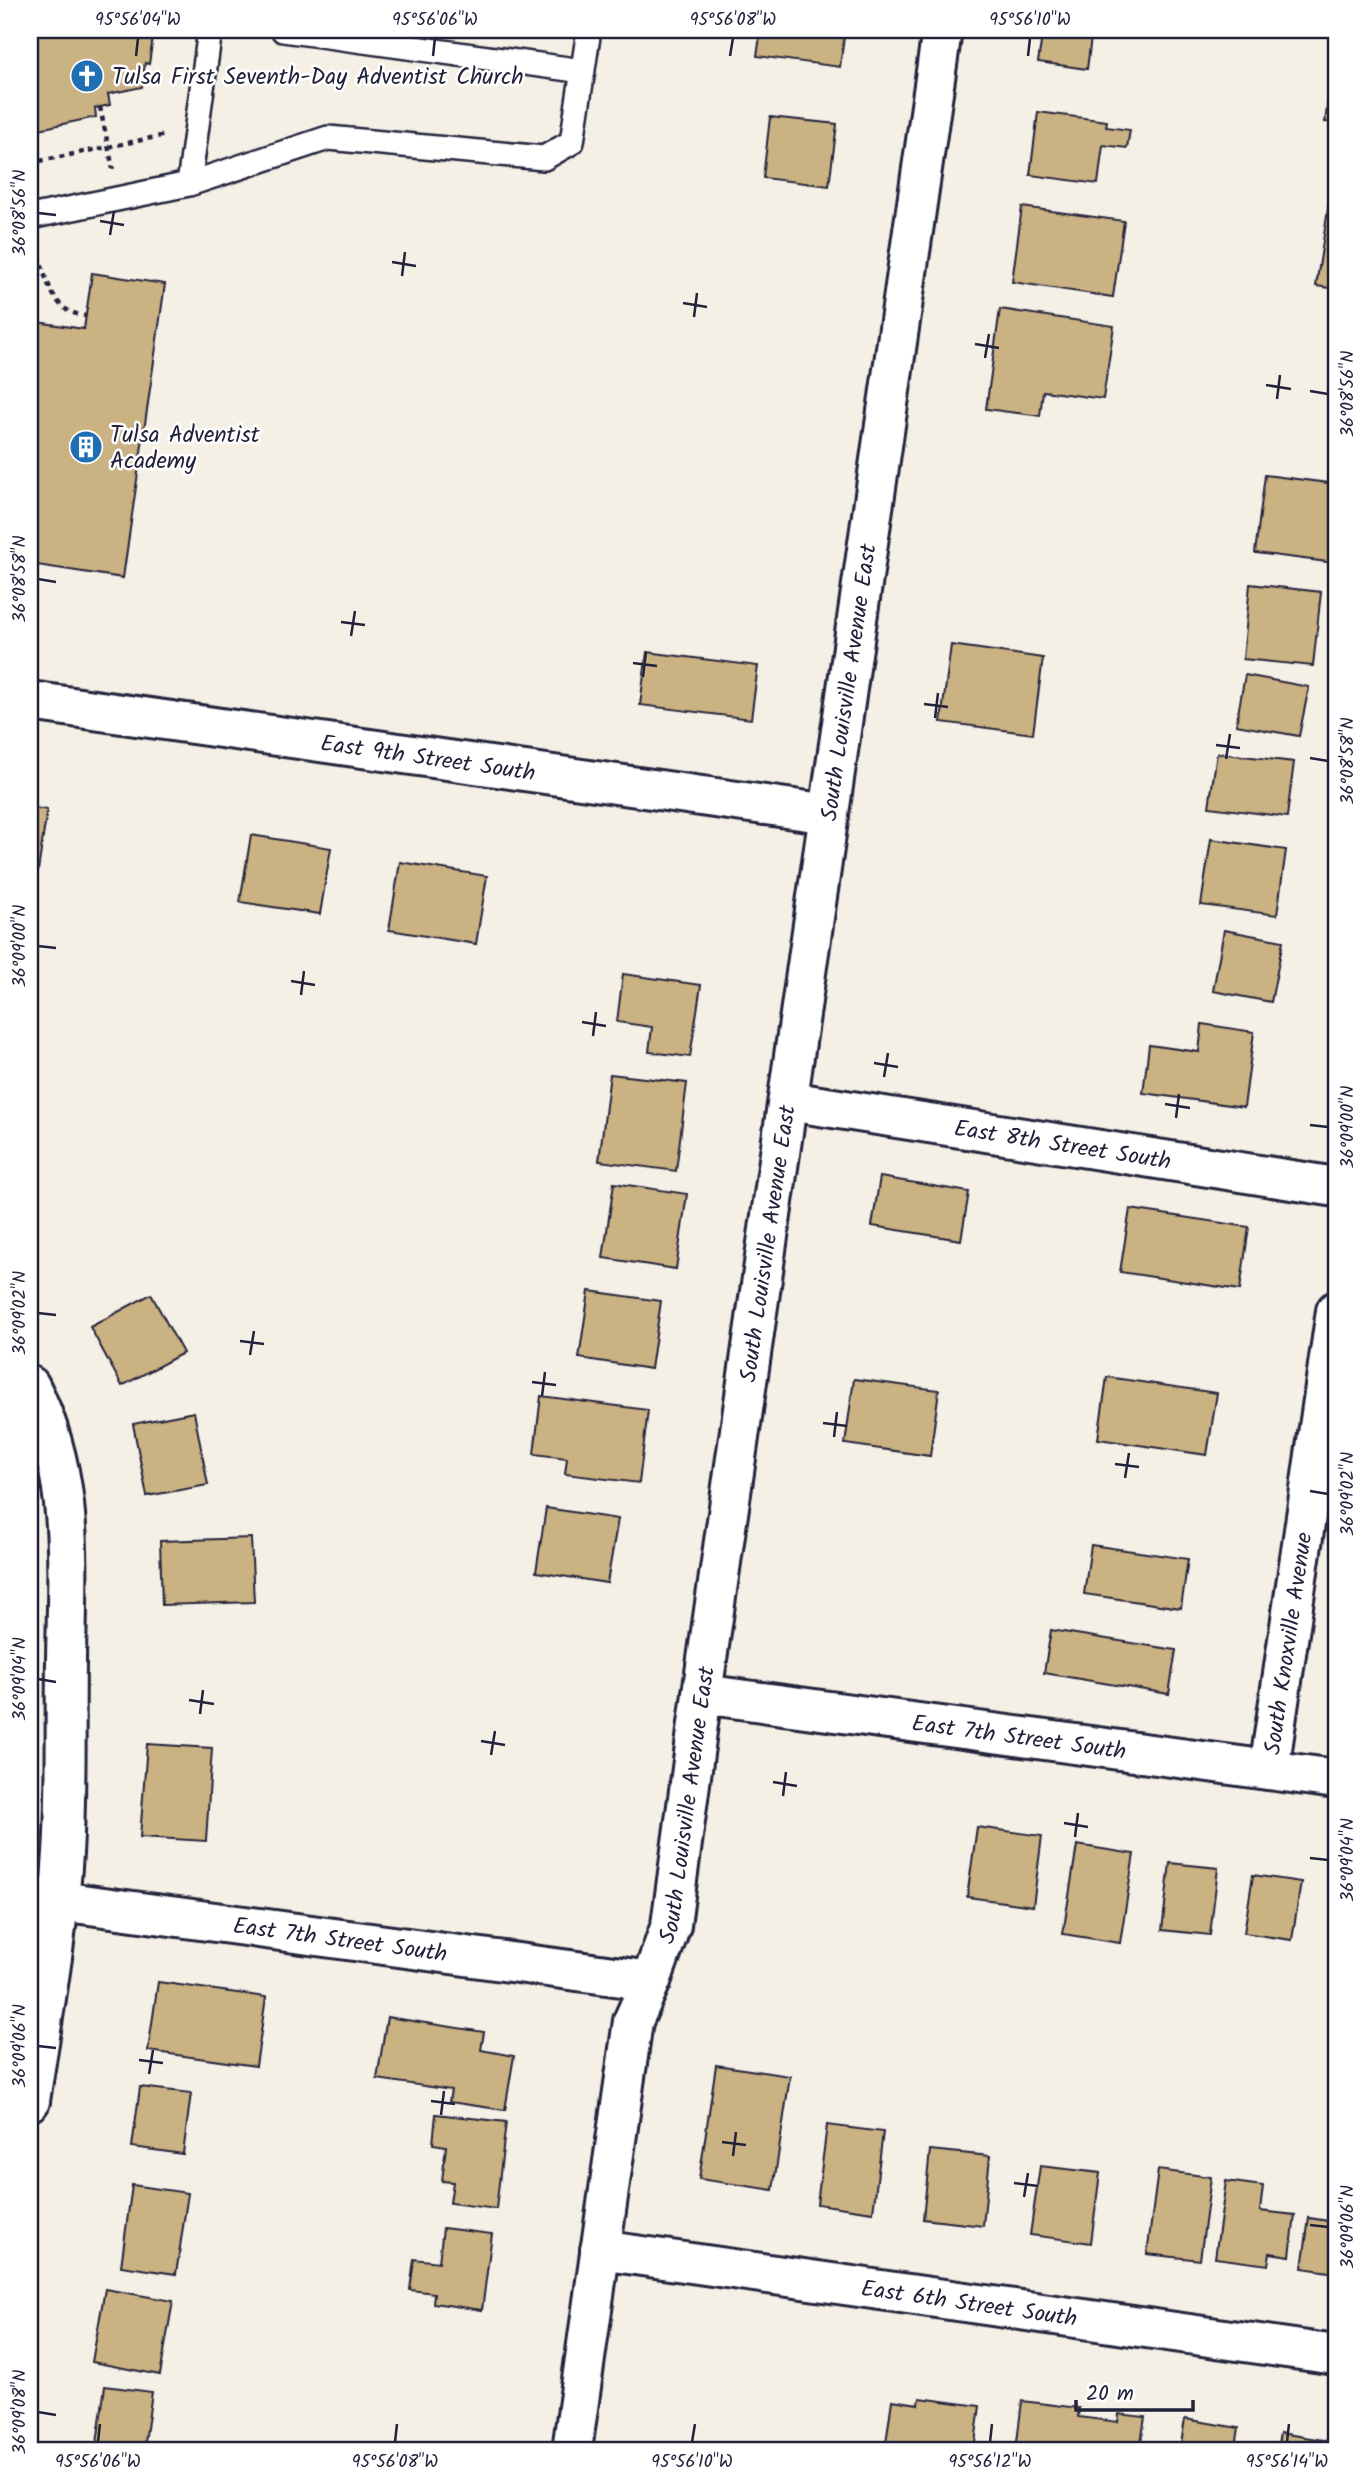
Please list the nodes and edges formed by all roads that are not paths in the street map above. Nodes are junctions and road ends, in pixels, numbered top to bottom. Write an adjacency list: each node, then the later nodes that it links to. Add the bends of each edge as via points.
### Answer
1 (210, 30): 6 (lane)
2 (283, 30): 5 (lane)
3 (589, 30): 5 (lane)
4 (942, 30): 9 (street, South Louisville Avenue East)
5 (583, 71): 6 (lane, via 572,142 544,158 328,138)
6 (189, 184): 7 (lane)
7 (30, 217)
8 (30, 701): 9 (street, East 9th Street South)
9 (829, 814): 10 (street, South Louisville Avenue East)
10 (788, 1101): 11 (street, East 8th Street South); 14 (street, South Louisville Avenue East)
11 (1336, 1187)
12 (1336, 1311): 15 (street, South Knoxville Avenue)
13 (30, 1386): 17 (street, via 57,1456 66,1505 63,1852)
14 (702, 1694): 15 (street, East 7th Street South); 18 (street, South Louisville Avenue East, via 671,1924)
15 (1269, 1770): 16 (street, East 7th Street South)
16 (1336, 1779)
17 (44, 1898): 18 (street, East 7th Street South); 19 (street)
18 (651, 1981): 20 (street, South Louisville Avenue East, via 633,2021)
19 (30, 2101)
20 (600, 2250): 21 (street, East 6th Street South); 22 (street, South Louisville Avenue East)
21 (1336, 2354)
22 (572, 2450)

